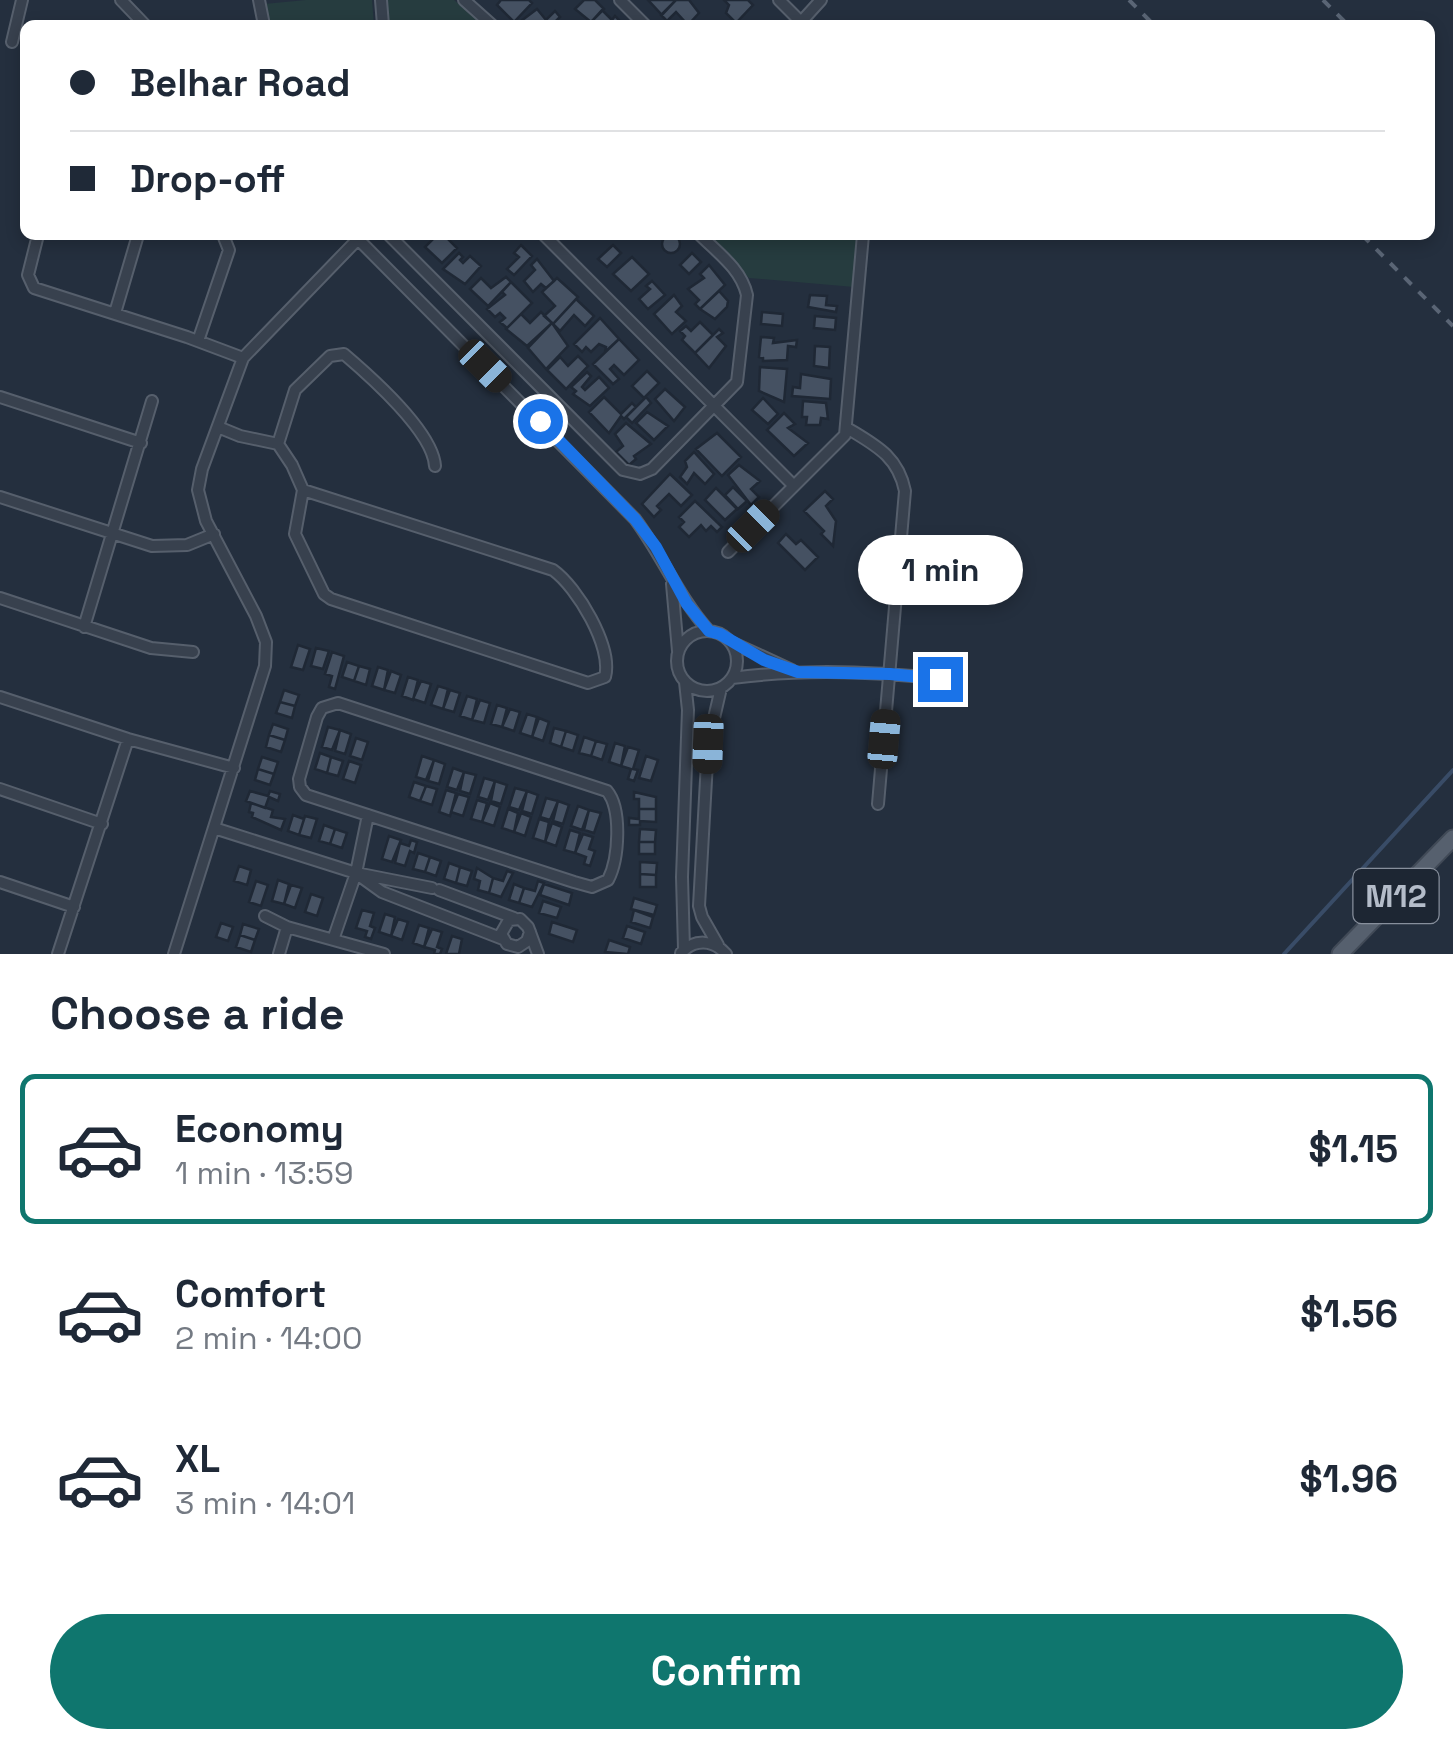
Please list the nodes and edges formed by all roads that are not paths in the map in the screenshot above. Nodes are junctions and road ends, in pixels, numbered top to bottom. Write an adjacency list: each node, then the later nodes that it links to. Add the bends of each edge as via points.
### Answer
1 (22, 0): 12 (street)
2 (464, 0): 8 (street)
3 (620, 0): 9 (street)
4 (779, 0): 10 (street)
5 (821, 0): 11 (street)
6 (120, 1): 7 (street)
7 (140, 20)
8 (486, 20)
9 (640, 20)
10 (799, 20)
11 (804, 20)
12 (12, 42)
13 (37, 240): 22 (street, via 28,274 34,288)
14 (137, 240): 22 (street)
15 (225, 240): 23 (street, via 229,250)
16 (353, 240): 24 (street)
17 (359, 240): 39 (street, via 625,508)
18 (394, 240): 27 (street, via 623,470 649,471)
19 (549, 240): 27 (street)
20 (705, 240): 27 (street, via 737,272 747,295 738,378)
21 (863, 240): 29 (street)
22 (116, 313): 23 (street)
23 (198, 341): 24 (street)
24 (243, 358): 28 (street)
25 (0, 397): 30 (street)
26 (152, 401): 30 (street)
27 (715, 406): 33 (street)
28 (218, 427): 31 (street); 37 (street, via 198,490)
29 (847, 428): 33 (street); 47 (street, via 888,453 902,473)
30 (141, 443): 36 (street)
31 (278, 444): 32 (street, via 295,390 330,356 344,354 423,434); 34 (street)
32 (434, 466)
33 (794, 486): 38 (street)
34 (303, 490): 34 (street, via 294,534 331,599 588,683 605,676 604,652 577,593 552,570)
35 (0, 497): 36 (street)
36 (112, 534): 37 (street, via 167,548); 41 (street)
37 (214, 534): 54 (street, via 266,642)
38 (728, 552)
39 (671, 573): 42 (street); 44 (street)
40 (0, 598): 41 (street)
41 (84, 627): 45 (street, via 151,648)
42 (709, 631): 43 (street); 44 (street, via 687,638)
43 (730, 641): 46 (street); 48 (street, via 737,659)
44 (678, 651): 50 (street)
45 (193, 652)
46 (798, 672): 47 (street); 48 (street)
47 (890, 674): 49 (street); 56 (street)
48 (732, 678): 51 (street)
49 (940, 679)
50 (685, 682): 51 (street, via 696,690); 72 (street)
51 (720, 688): 71 (street, via 708,744 699,906)
52 (0, 697): 53 (street)
53 (128, 739): 54 (street); 58 (street)
54 (234, 768): 59 (street)
55 (0, 789): 58 (street)
56 (878, 804)
57 (368, 815): 57 (street, via 592,887 608,880 614,865 616,808 607,791 329,704 317,717 300,787 306,795); 61 (street)
58 (102, 824): 63 (street)
59 (214, 828): 61 (street); 74 (street)
60 (1453, 838): 79 (main road, M12)
61 (356, 873): 65 (street, via 435,889); 68 (street); 69 (street, via 382,892)
62 (0, 882): 63 (street)
63 (74, 907): 73 (street)
64 (266, 916): 66 (street)
65 (514, 918): 67 (street); 69 (street, via 504,923)
66 (288, 926): 68 (street); 75 (street)
67 (530, 932): 70 (street, via 523,945); 78 (street)
68 (334, 938): 76 (street)
69 (502, 939): 70 (street)
70 (513, 946): 77 (street)
71 (722, 950): 72 (street, via 704,942)
72 (682, 951)
73 (58, 954)
74 (174, 954)
75 (279, 954)
76 (384, 954)
77 (526, 954)
78 (538, 954)
79 (1340, 954)

